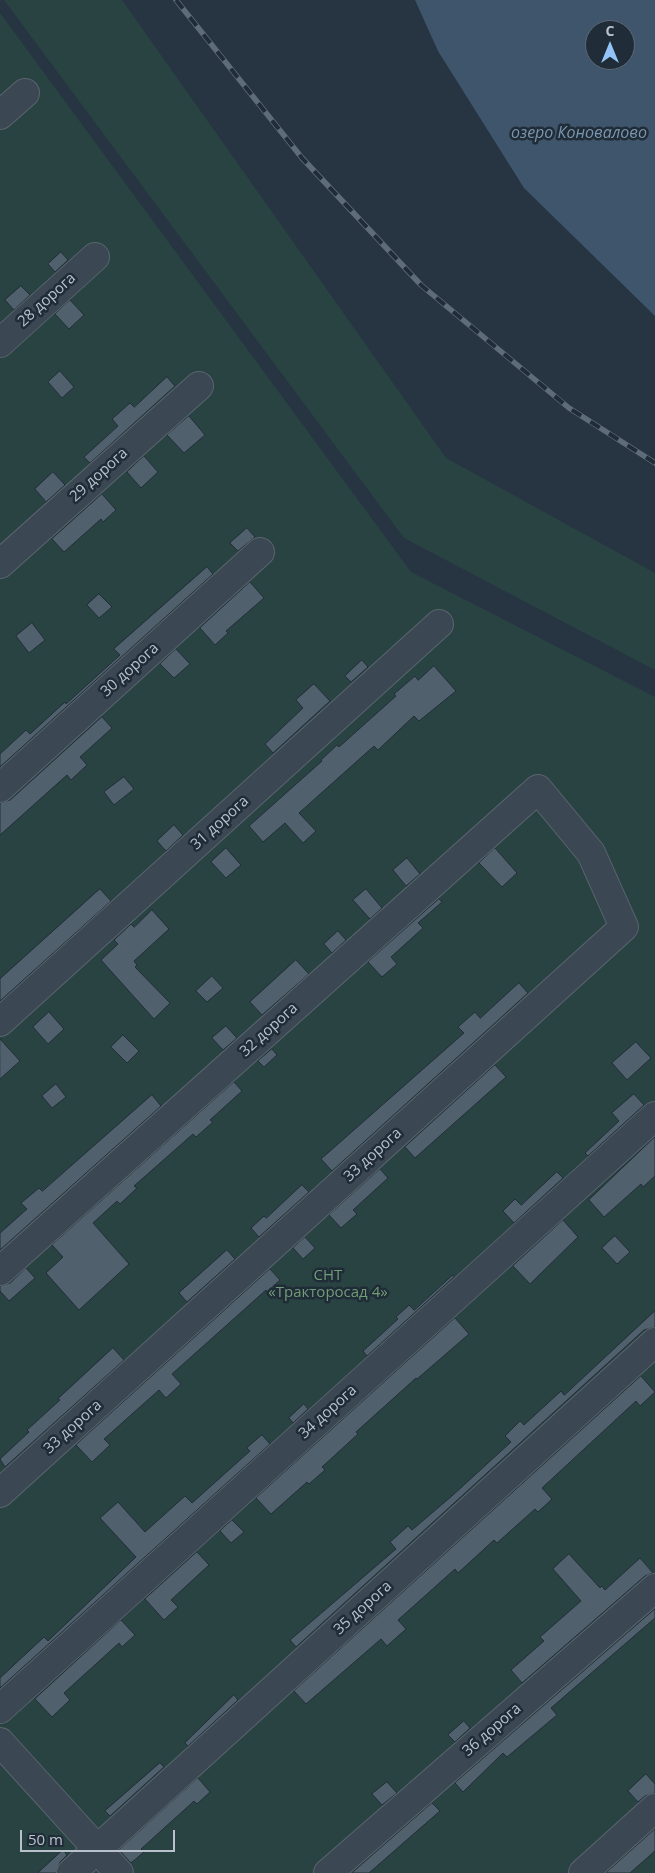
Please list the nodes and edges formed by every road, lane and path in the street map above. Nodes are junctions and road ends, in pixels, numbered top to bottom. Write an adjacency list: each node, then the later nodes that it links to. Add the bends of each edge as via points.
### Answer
1 (25, 92): 2 (street)
2 (0, 115)
3 (95, 257): 4 (street, 28 дорога)
4 (0, 343)
5 (198, 386): 7 (street, 29 дорога)
6 (260, 552): 9 (street, 30 дорога)
7 (0, 564)
8 (439, 624): 11 (street, 31 дорога)
9 (0, 788)
10 (538, 789): 13 (street, 32 дорога); 15 (street, 33 дорога, via 591,853 624,927)
11 (0, 1022)
12 (655, 1116): 17 (street, 34 дорога)
13 (0, 1270)
14 (655, 1342): 20 (street, 35 дорога)
15 (0, 1493)
16 (655, 1588): 23 (street, 36 дорога)
17 (0, 1709)
18 (0, 1742): 20 (street)
19 (655, 1808): 24 (street)
20 (97, 1849): 21 (street, 35 дорога); 22 (street)
21 (71, 1873)
22 (119, 1873)
23 (328, 1873)
24 (583, 1873)

